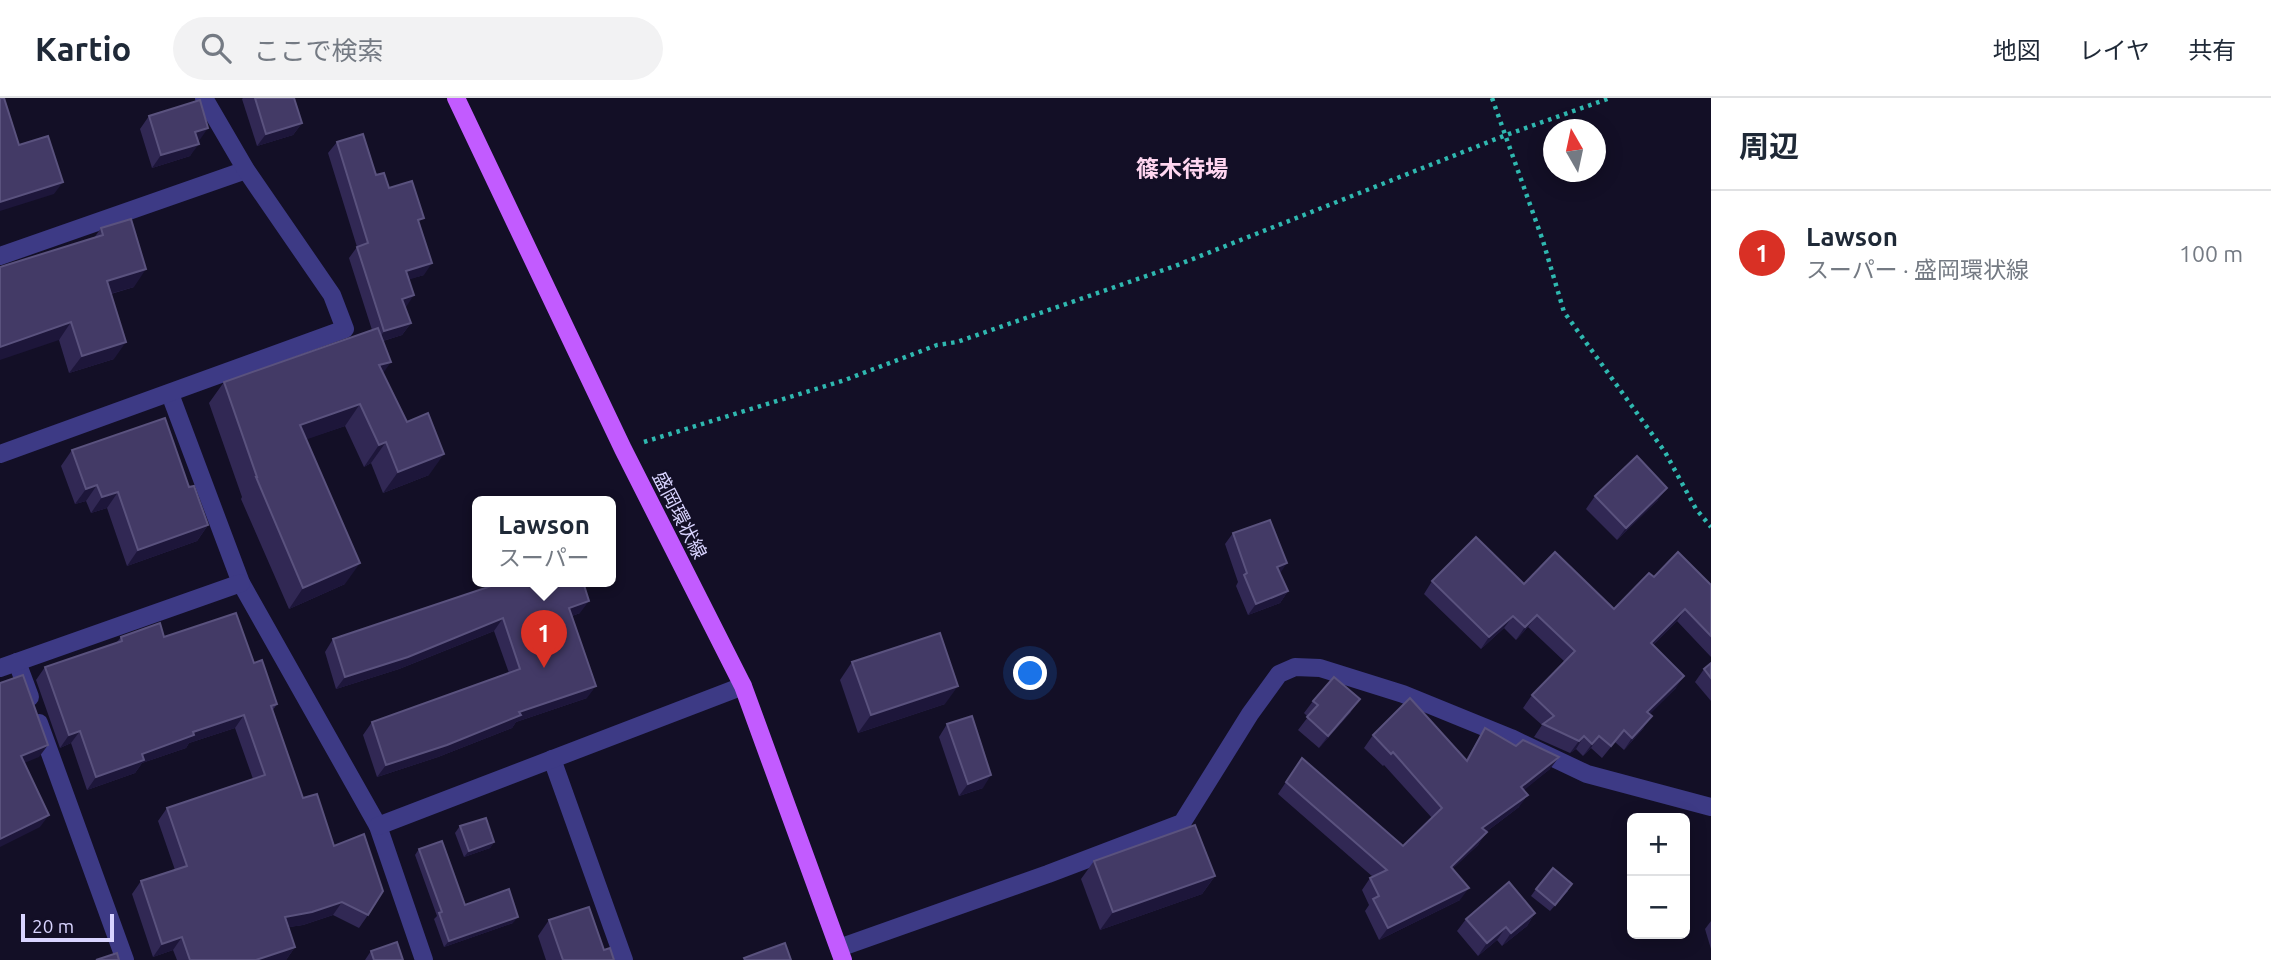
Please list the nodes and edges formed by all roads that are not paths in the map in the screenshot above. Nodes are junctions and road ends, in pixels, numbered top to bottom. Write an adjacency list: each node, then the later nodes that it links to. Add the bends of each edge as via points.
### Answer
1 (204, 98): 3 (street)
2 (456, 98): 9 (main road, 盛岡環状線, via 623,449)
3 (246, 170): 4 (street); 5 (street, via 332,295 345,329)
4 (0, 256)
5 (170, 394): 6 (street); 7 (street)
6 (0, 454)
7 (241, 583): 8 (street); 12 (street)
8 (8, 665): 14 (street)
9 (743, 686): 10 (street); 13 (main road, 盛岡環状線)
10 (552, 759): 12 (street); 16 (street)
11 (1711, 807): 13 (street, via 1587,774 1403,694 1320,668 1295,667 1279,674 1250,714 1182,823)
12 (378, 826): 15 (street)
13 (841, 954)
14 (125, 960)
15 (424, 960)
16 (624, 960)

